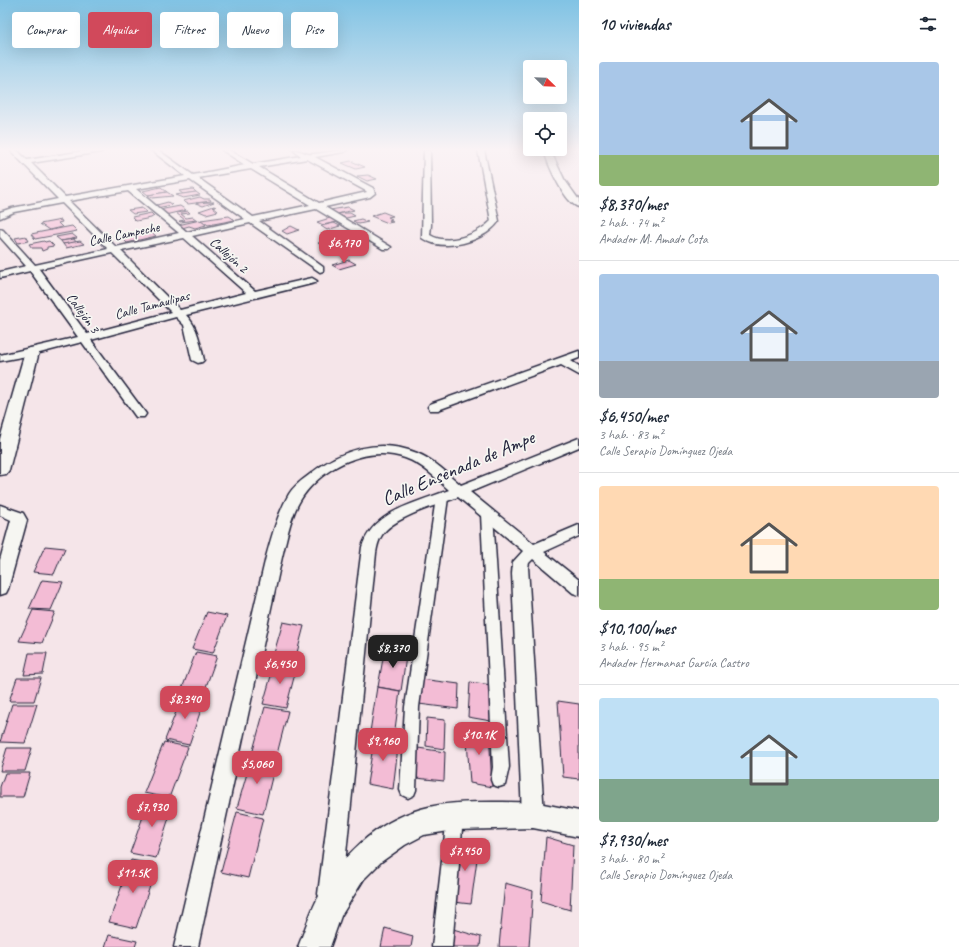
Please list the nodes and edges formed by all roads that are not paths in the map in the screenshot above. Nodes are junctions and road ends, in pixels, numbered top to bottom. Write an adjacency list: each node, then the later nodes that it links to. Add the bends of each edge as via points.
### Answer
1 (57, 194): 10 (street)
2 (95, 194): 10 (street)
3 (137, 194): 16 (street, Callejón 2)
4 (217, 194): 14 (street)
5 (299, 194): 12 (street)
6 (369, 194): 12 (street, Calle Campeche)
7 (427, 194): 8 (street, via 425,236 439,243 452,242 477,234 492,226 495,221)
8 (490, 194)
9 (571, 194): 11 (street)
10 (63, 200): 13 (street, via 12,210); 18 (street)
11 (579, 205)
12 (318, 206): 14 (street, Calle Campeche); 17 (street)
13 (0, 215)
14 (253, 221): 16 (street, Calle Campeche); 20 (street)
15 (0, 232): 19 (street, Callejón 3)
16 (186, 235): 18 (street, Calle Campeche); 23 (street, Callejón 2)
17 (386, 247)
18 (113, 250): 19 (street, Calle Campeche); 24 (street)
19 (33, 268): 21 (street, Calle Campeche); 25 (street, Callejón 3)
20 (320, 269)
21 (0, 275)
22 (312, 281): 23 (street, Calle Tamaulipas)
23 (254, 295): 24 (street, Calle Tamaulipas)
24 (179, 314): 25 (street, Calle Tamaulipas); 29 (street, via 191,328)
25 (85, 338): 26 (street, Calle Tamaulipas); 33 (street, Callejón 3)
26 (32, 352): 28 (street, Calle Tamaulipas); 35 (street)
27 (579, 354): 30 (street)
28 (0, 358)
29 (198, 360)
30 (562, 360): 31 (street); 32 (street)
31 (579, 371)
32 (434, 407)
33 (140, 414)
34 (579, 442): 36 (street, Calle Ensenada de Ampe)
35 (0, 470)
36 (459, 491): 37 (street, Calle Ensenada de Ampe); 39 (street); 50 (street, via 418,458 396,451 375,450 347,455 324,468 297,494 282,527)
37 (442, 498): 45 (street, via 412,706); 49 (street, Calle Ensenada de Ampe, via 382,524 370,542)
38 (0, 510): 42 (street, via 18,516 19,520)
39 (487, 514): 41 (street); 44 (street, via 501,767)
40 (579, 530): 41 (street)
41 (533, 552): 43 (street); 46 (street, via 521,561 520,570)
42 (0, 589)
43 (579, 589)
44 (499, 780)
45 (408, 790)
46 (533, 814): 47 (street); 48 (street)
47 (455, 817): 49 (street, via 421,822 371,852 354,869); 52 (street)
48 (579, 824)
49 (329, 907): 51 (street)
50 (186, 947)
51 (314, 947)
52 (442, 947)

